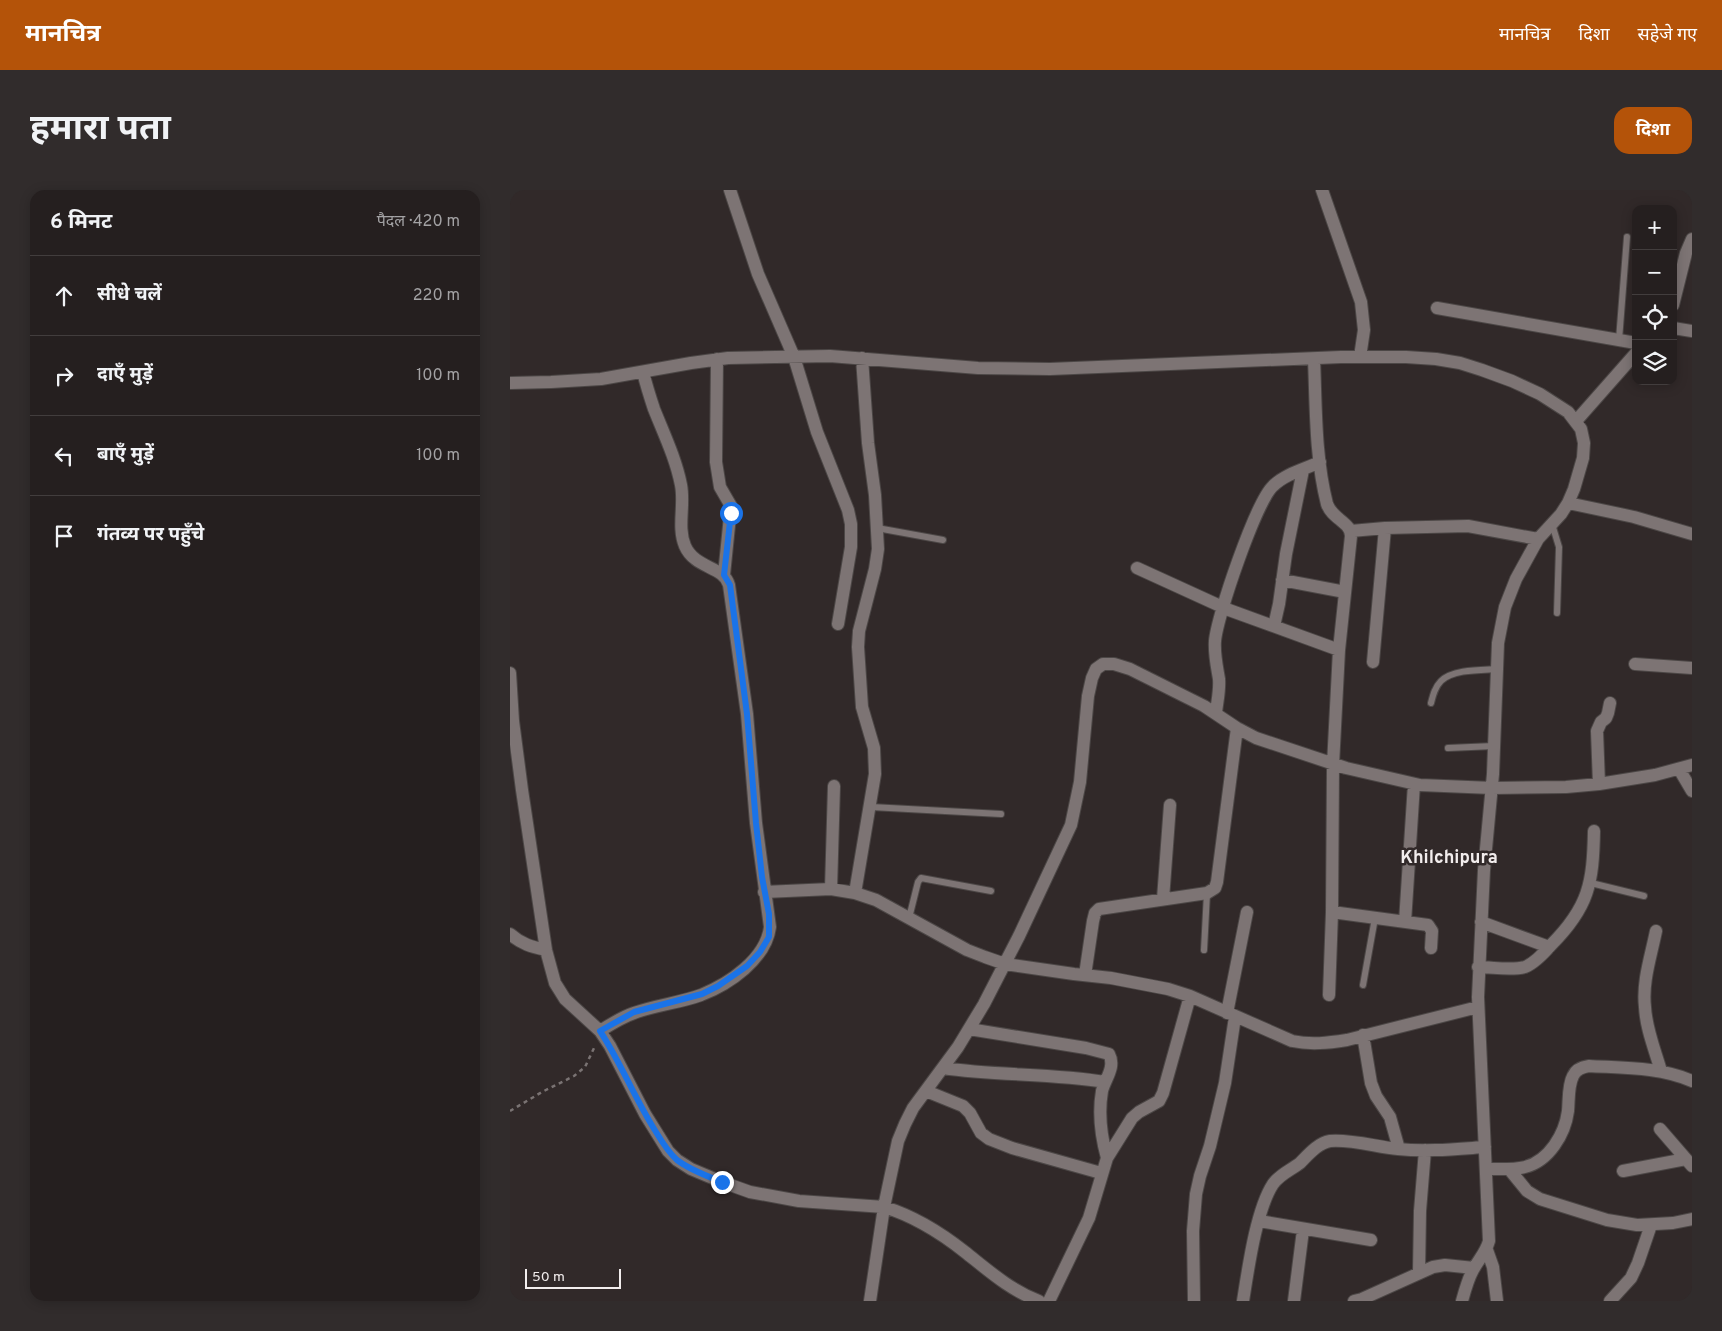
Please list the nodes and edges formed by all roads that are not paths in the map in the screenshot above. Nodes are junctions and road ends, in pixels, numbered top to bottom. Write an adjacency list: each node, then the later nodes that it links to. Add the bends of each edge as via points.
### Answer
1 (730, 190): 11 (street, via 758,274)
2 (1322, 190): 12 (street, via 1361,302 1364,330)
3 (1627, 238): 9 (lane)
4 (1692, 238): 5 (street)
5 (1675, 295)
6 (1437, 308): 9 (street)
7 (1677, 329): 8 (street)
8 (1692, 331)
9 (1619, 340): 10 (street)
10 (1632, 342)
11 (794, 357): 13 (street); 16 (street); 36 (street, via 851,524 851,547)
12 (1360, 357): 14 (street); 19 (street, via 1436,359 1460,363 1540,394)
13 (862, 358): 14 (street, via 978,368 1041,369); 24 (street)
14 (1314, 358): 20 (street)
15 (1632, 358): 19 (street)
16 (717, 359): 17 (street); 31 (street, via 716,462 720,487 731,506)
17 (642, 372): 18 (street, via 601,378); 31 (street, via 677,470 686,549 701,564)
18 (510, 383)
19 (1576, 421): 22 (street, via 1584,443 1583,458)
20 (1320, 462): 21 (street); 26 (street, via 1329,510)
21 (1303, 470): 32 (street); 34 (street, via 1282,479 1267,493)
22 (1568, 503): 23 (street); 27 (street)
23 (1552, 524): 28 (street); 35 (lane, via 1559,547)
24 (877, 528): 29 (lane); 60 (street, via 876,569 862,618 858,647 862,708 875,757)
25 (1386, 528): 26 (street); 28 (street, via 1468,526); 39 (street)
26 (1351, 531): 33 (street)
27 (1692, 534)
28 (1538, 539): 42 (street, via 1520,570 1505,607 1498,643)
29 (943, 540)
30 (1137, 568): 34 (street)
31 (724, 575): 66 (street, via 730,585 747,714)
32 (1282, 580): 33 (street); 37 (street)
33 (1345, 592): 38 (street)
34 (1222, 607): 37 (street); 46 (street, via 1214,644 1219,681)
35 (1558, 613)
36 (838, 624)
37 (1274, 626): 38 (street)
38 (1339, 650): 50 (street)
39 (1373, 662)
40 (1635, 664): 41 (street)
41 (1692, 668)
42 (1498, 669): 44 (lane, via 1464,672 1445,678 1439,682); 48 (street)
43 (510, 672): 57 (street)
44 (1431, 702)
45 (1610, 703): 54 (street, via 1606,718 1597,731)
46 (1216, 713): 47 (street); 83 (street, via 1130,669 1103,664 1096,669 1088,696 1080,782 1071,825)
47 (1237, 728): 50 (street, via 1256,738); 68 (street, via 1217,882)
48 (1494, 746): 49 (lane); 56 (street)
49 (1448, 748)
50 (1333, 764): 53 (street); 72 (street)
51 (1692, 765): 52 (street)
52 (1679, 769): 54 (street); 58 (street)
53 (1414, 784): 56 (street); 75 (street)
54 (1598, 784): 56 (street)
55 (834, 786): 64 (street)
56 (1492, 788): 76 (street)
57 (516, 790): 81 (street)
58 (1692, 791)
59 (1170, 805): 70 (street)
60 (870, 806): 61 (lane); 67 (street)
61 (1001, 814)
62 (1594, 830): 63 (street)
63 (1590, 883): 69 (lane); 79 (street, via 1576,916)
64 (831, 889): 66 (street); 67 (street)
65 (991, 891): 73 (lane, via 921,878)
66 (764, 892): 92 (street, via 769,914 769,937 747,966 702,994 634,1012)
67 (855, 893): 73 (street)
68 (1207, 893): 70 (street); 82 (lane)
69 (1644, 896)
70 (1163, 899): 85 (street, via 1099,909 1095,913)
71 (1247, 912): 90 (street)
72 (1332, 912): 74 (street); 87 (street)
73 (909, 918): 83 (street, via 967,950)
74 (1375, 918): 75 (street); 86 (lane)
75 (1405, 922): 80 (street, via 1431,928)
76 (1481, 922): 79 (street); 84 (street)
77 (1656, 931): 95 (street, via 1645,981 1644,1005)
78 (510, 934): 81 (street, via 525,944)
79 (1549, 947): 84 (street, via 1534,962 1521,968)
80 (1431, 948)
81 (546, 950): 92 (street, via 555,983 565,999)
82 (1204, 950)
83 (1005, 964): 85 (street); 91 (street)
84 (1478, 967): 89 (street)
85 (1085, 975): 88 (street, via 1137,982)
86 (1363, 985)
87 (1329, 995)
88 (1190, 996): 90 (street); 103 (street, via 1163,1092 1158,1101 1132,1118)
89 (1478, 1007): 93 (street); 100 (street)
90 (1231, 1015): 93 (street, via 1304,1044 1332,1043); 121 (street, via 1225,1083 1196,1194)
91 (969, 1029): 94 (street); 97 (street, via 1104,1052 1112,1058)
92 (600, 1031): 109 (street, via 645,1114 677,1160 722,1182 765,1196)
93 (1363, 1035): 101 (street, via 1371,1084 1390,1117)
94 (943, 1068): 97 (street); 98 (street)
95 (1661, 1071): 96 (street); 106 (street, via 1580,1068 1573,1076 1565,1124 1551,1150 1526,1167)
96 (1692, 1081)
97 (1105, 1082): 103 (street, via 1100,1103)
98 (926, 1091): 108 (street, via 963,1106 981,1133 989,1139); 109 (street, via 913,1108 898,1141)
99 (1660, 1129): 104 (street)
100 (1485, 1147): 102 (street); 105 (street)
101 (1399, 1149): 102 (street); 111 (street, via 1336,1141 1322,1144 1273,1184)
102 (1424, 1150): 117 (street)
103 (1107, 1158): 108 (street)
104 (1689, 1163): 107 (street)
105 (1486, 1168): 106 (street); 115 (street, via 1489,1241)
106 (1509, 1169): 112 (street, via 1527,1191 1540,1199 1620,1224)
107 (1624, 1171)
108 (1101, 1173): 120 (street, via 1089,1218)
109 (884, 1207): 118 (street); 119 (street, via 933,1230 999,1281)
110 (1692, 1219): 112 (street)
111 (1259, 1221): 113 (street); 122 (street)
112 (1651, 1225): 127 (street, via 1631,1278)
113 (1303, 1230): 114 (street); 123 (street)
114 (1371, 1240)
115 (1486, 1250): 116 (street); 126 (street, via 1493,1267)
116 (1474, 1268): 117 (street, via 1445,1265); 125 (street)
117 (1419, 1274): 124 (street)
118 (870, 1301)
119 (1039, 1301)
120 (1049, 1301)
121 (1194, 1301)
122 (1243, 1301)
123 (1294, 1301)
124 (1354, 1301)
125 (1462, 1301)
126 (1497, 1301)
127 (1610, 1301)

